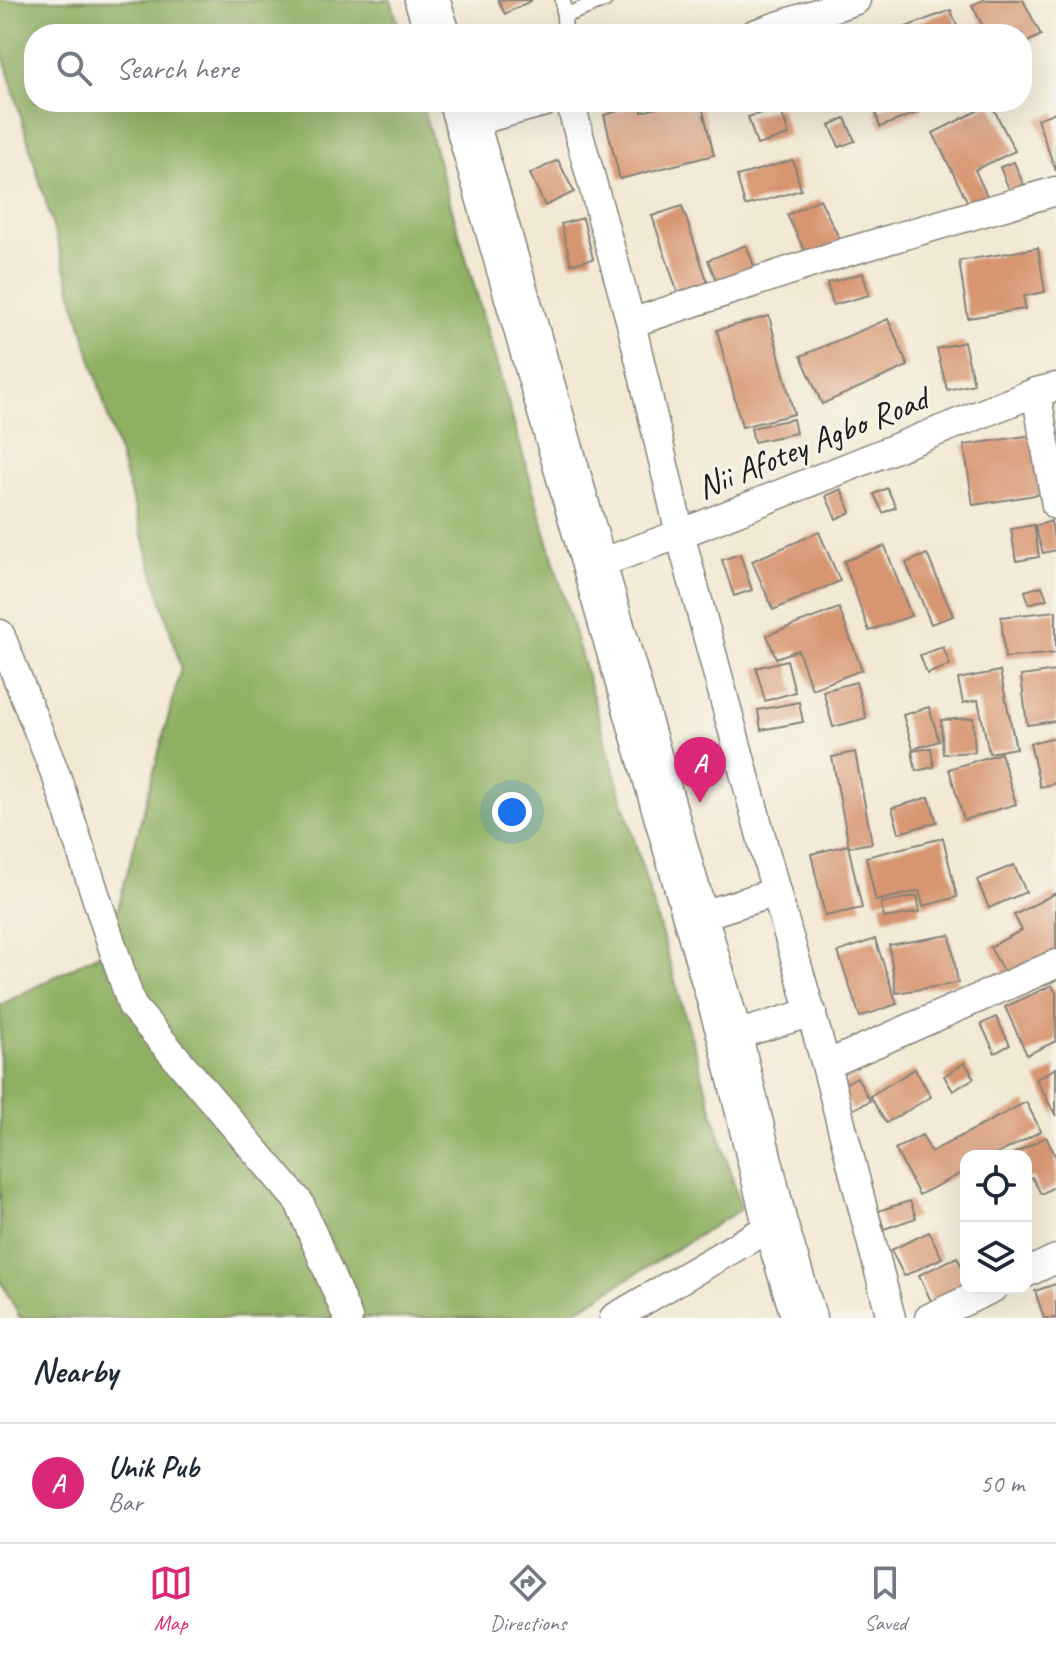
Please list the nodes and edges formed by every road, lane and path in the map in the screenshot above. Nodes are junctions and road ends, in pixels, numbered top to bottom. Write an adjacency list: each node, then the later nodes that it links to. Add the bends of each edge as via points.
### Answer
1 (427, 0): 6 (highway)
2 (563, 0): 5 (lane)
3 (605, 0): 5 (lane)
4 (856, 0): 8 (street)
5 (564, 16): 7 (lane)
6 (435, 24)
7 (564, 24)
8 (784, 24)
9 (573, 112): 12 (street)
10 (464, 113): 16 (highway)
11 (1056, 191): 12 (street)
12 (631, 323): 15 (street)
13 (1046, 389): 14 (street); 15 (street, Nii Afotey Agbo Road)
14 (1056, 505)
15 (680, 534): 16 (street, Nii Afotey Agbo Road); 18 (street)
16 (595, 565): 19 (highway)
17 (0, 634): 29 (street, via 57,778 132,1006 299,1202)
18 (776, 892): 19 (street); 21 (street)
19 (696, 917): 22 (highway)
20 (1056, 964): 23 (street)
21 (812, 1012): 22 (street); 23 (street)
22 (730, 1037): 24 (highway)
23 (826, 1065): 31 (street)
24 (775, 1224): 28 (highway); 30 (street)
25 (1056, 1259): 26 (street)
26 (1032, 1270)
27 (980, 1294): 32 (street)
28 (798, 1315)
29 (348, 1318)
30 (614, 1318)
31 (891, 1318)
32 (929, 1318)

